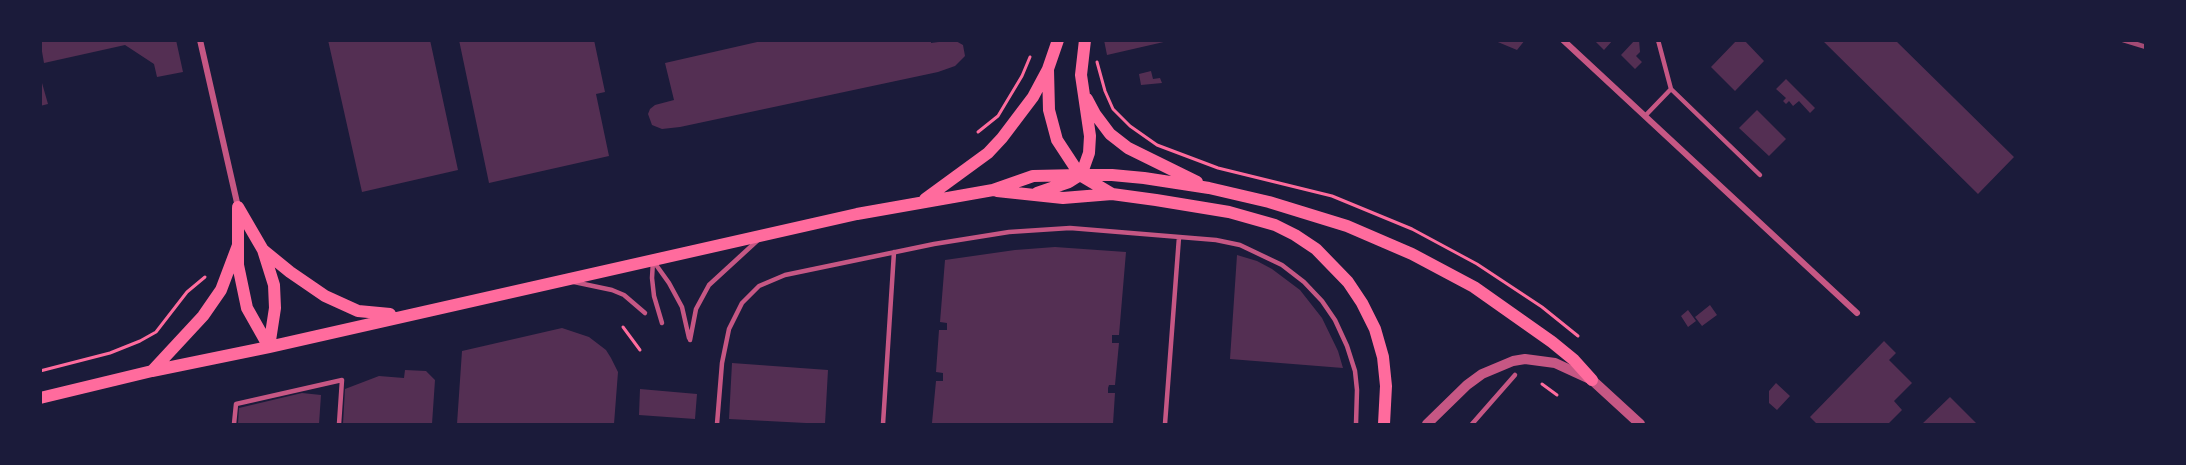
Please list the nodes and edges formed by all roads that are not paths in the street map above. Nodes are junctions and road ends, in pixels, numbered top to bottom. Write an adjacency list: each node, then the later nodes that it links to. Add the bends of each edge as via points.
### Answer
1 (200, 40): 17 (street)
2 (1058, 40): 6 (main road)
3 (1085, 40): 7 (main road)
4 (1563, 40): 9 (street)
5 (1658, 40): 8 (lane)
6 (1048, 69): 10 (main road, via 1051,123 1057,140); 16 (main road, via 1020,115 988,153)
7 (1082, 81): 10 (main road, via 1090,136 1089,153); 12 (main road, via 1095,114 1119,141)
8 (1671, 89): 9 (lane); 11 (lane)
9 (1645, 116): 26 (street)
10 (1080, 175): 12 (main road, via 1144,178); 13 (main road, via 1033,176); 14 (main road); 15 (main road)
11 (1760, 175)
12 (1209, 188): 32 (main road, via 1311,214 1412,254 1499,304 1560,348)
13 (993, 190): 14 (main road); 16 (main road)
14 (1033, 194): 15 (main road, via 1063,198)
15 (1113, 194): 40 (main road, via 1263,221 1295,234 1316,249 1348,282 1375,329 1386,386)
16 (921, 201): 18 (main road)
17 (238, 207): 20 (main road); 21 (main road)
18 (762, 237): 23 (main road); 23 (lane, via 709,285 696,309 690,340 682,307)
19 (1179, 237): 22 (lane, via 1039,229); 38 (lane); 39 (lane, via 1240,245 1282,265 1322,301 1335,320 1355,370)
20 (238, 245): 29 (main road, via 247,308); 30 (main road, via 221,290 203,316)
21 (263, 250): 27 (main road, via 325,296 358,311); 29 (main road, via 274,285)
22 (894, 252): 36 (lane, via 785,275 749,294 735,315 725,345); 37 (lane)
23 (653, 261): 24 (main road); 28 (lane, via 654,296)
24 (566, 280): 25 (lane, via 624,295); 27 (main road)
25 (645, 313)
26 (1857, 313)
27 (405, 315): 29 (main road)
28 (662, 323)
29 (269, 347): 30 (main road)
30 (152, 371): 33 (main road)
31 (1515, 375): 42 (lane)
32 (1592, 380): 41 (street, via 1555,363 1514,360 1467,385); 43 (street)
33 (43, 399)
34 (234, 424): 35 (lane, via 236,404 342,380)
35 (339, 424)
36 (717, 424)
37 (883, 424)
38 (1166, 424)
39 (1356, 424)
40 (1384, 424)
41 (1427, 424)
42 (1472, 424)
43 (1640, 424)

